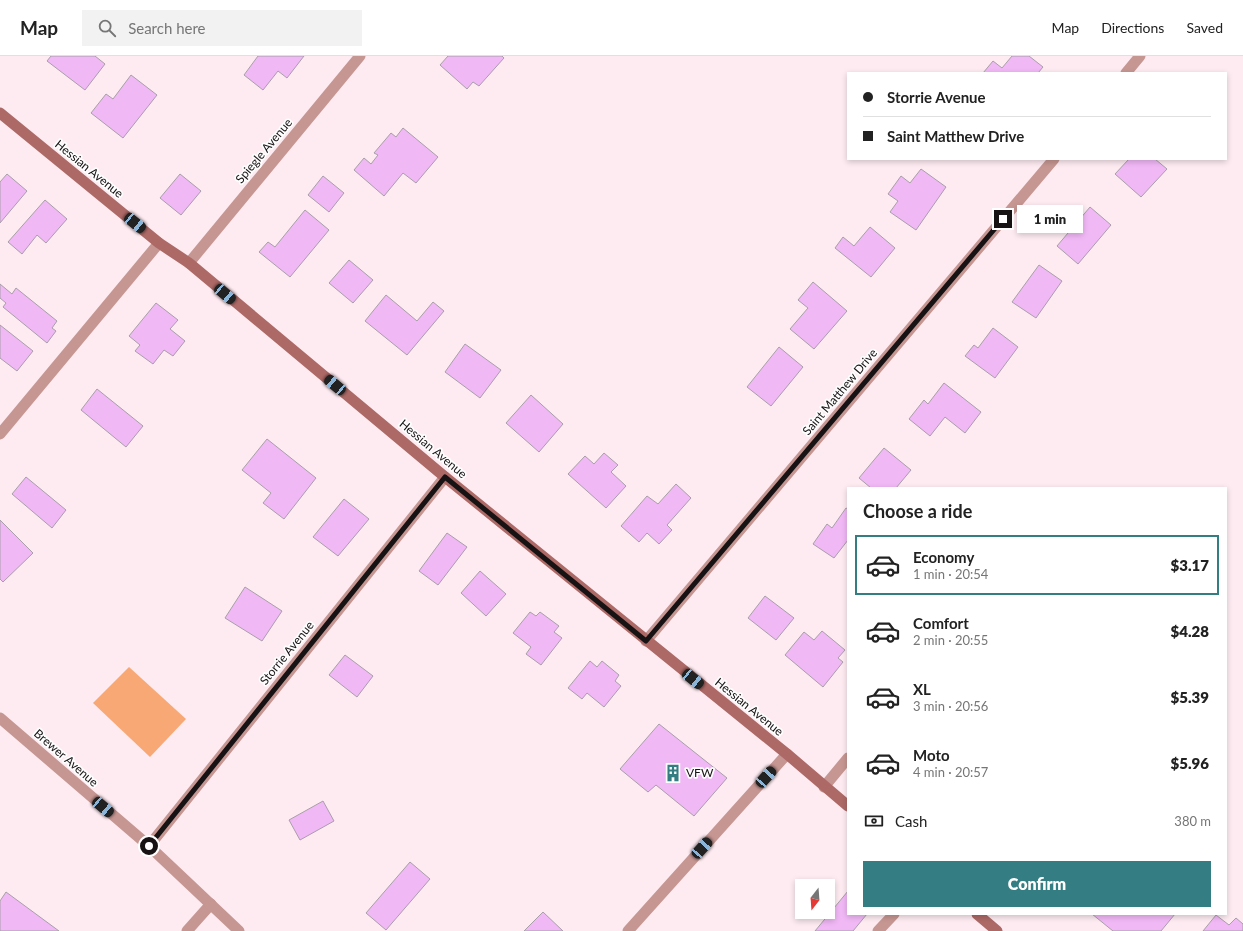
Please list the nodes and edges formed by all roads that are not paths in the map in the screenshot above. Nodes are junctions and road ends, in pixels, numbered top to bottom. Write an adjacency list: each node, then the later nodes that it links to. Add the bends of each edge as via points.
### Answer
1 (360, 56): 7 (street, Spiegle Avenue)
2 (1140, 56): 3 (street)
3 (1127, 72)
4 (0, 113): 6 (main road, Hessian Avenue)
5 (1053, 160): 10 (street, Saint Matthew Drive)
6 (159, 243): 7 (main road, Hessian Avenue); 8 (street)
7 (189, 263): 9 (main road, Hessian Avenue)
8 (0, 434)
9 (445, 477): 10 (main road, Hessian Avenue); 16 (street, Storrie Avenue)
10 (646, 641): 12 (main road, Hessian Avenue)
11 (0, 718): 16 (street, Brewer Avenue)
12 (787, 754): 14 (main road, Hessian Avenue); 22 (street)
13 (847, 759): 14 (street)
14 (824, 787): 15 (main road, Hessian Avenue)
15 (847, 805)
16 (149, 846): 17 (street, Brewer Avenue)
17 (211, 904): 20 (street); 21 (street, Brewer Avenue)
18 (893, 915): 23 (street)
19 (978, 915): 24 (main road)
20 (187, 931)
21 (239, 931)
22 (628, 931)
23 (878, 931)
24 (997, 931)

